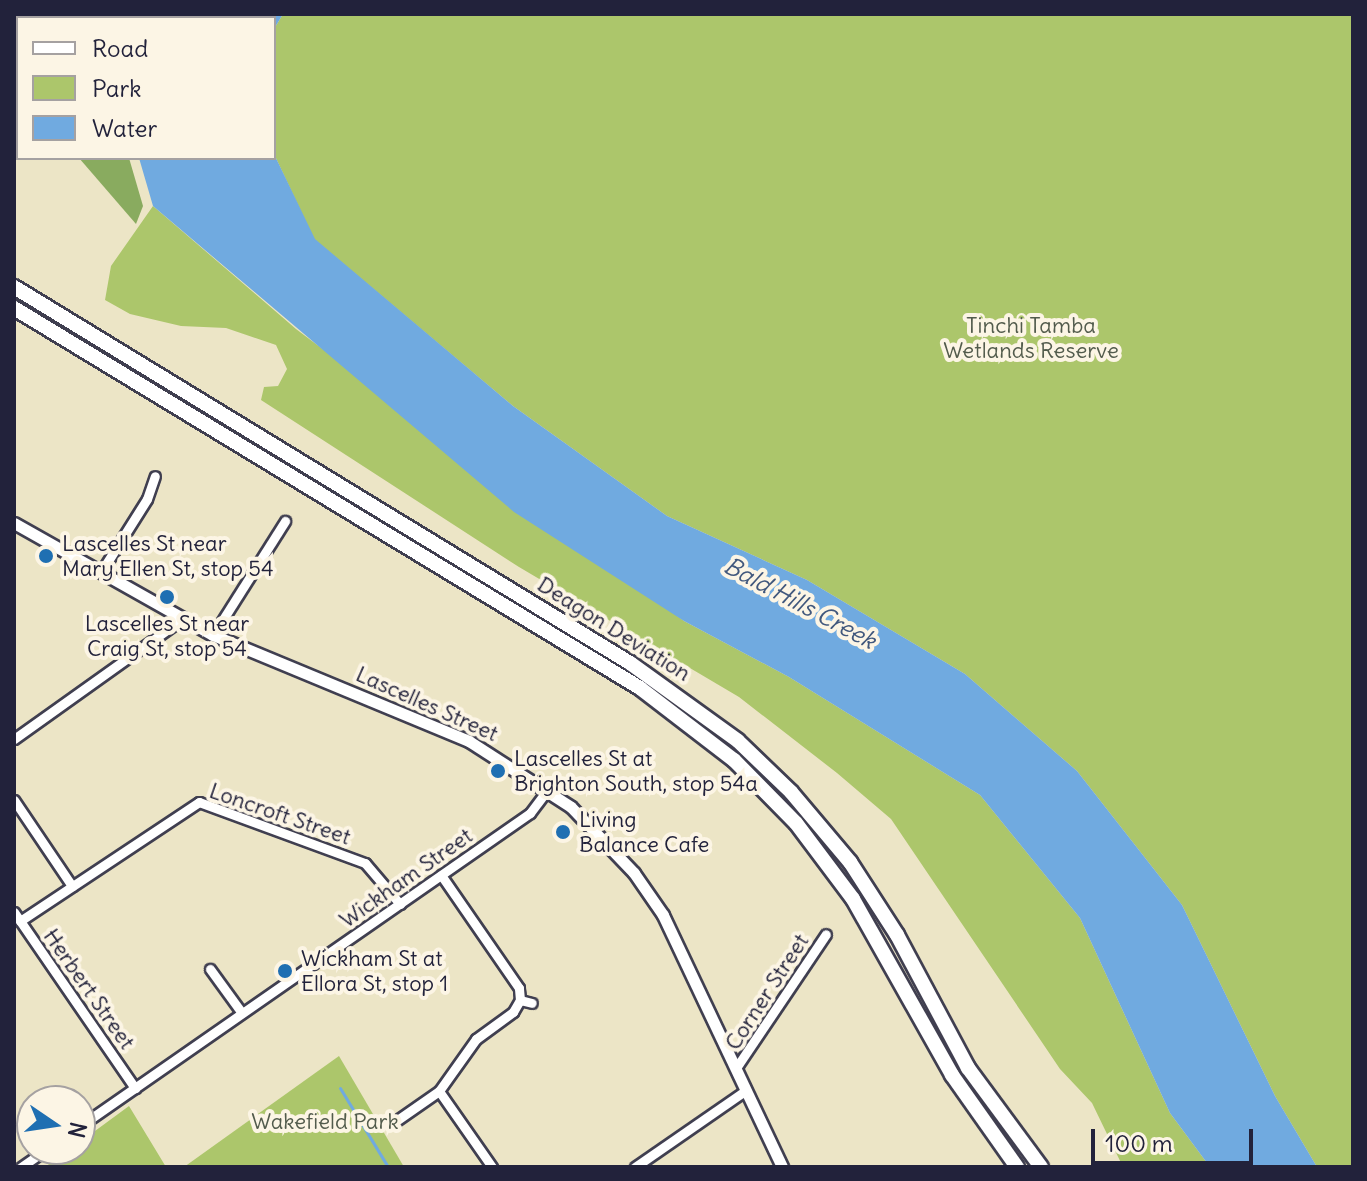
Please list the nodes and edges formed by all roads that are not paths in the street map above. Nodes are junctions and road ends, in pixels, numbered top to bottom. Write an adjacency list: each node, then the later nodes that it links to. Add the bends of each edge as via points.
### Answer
1 (14, 287): 31 (highway, Deagon Deviation, via 639,669 738,741 791,792 850,862 897,935 968,1068)
2 (14, 308): 30 (highway, Deagon Deviation, via 640,688 723,750 779,804 839,878 952,1075)
3 (155, 476): 6 (street, via 147,499)
4 (285, 521): 8 (street)
5 (14, 523): 6 (street, Lascelles Street)
6 (101, 572): 7 (street, Lascelles Street)
7 (182, 619): 8 (street, Lascelles Street); 9 (street)
8 (213, 635): 10 (street, Lascelles Street, via 442,728)
9 (14, 739)
10 (548, 789): 12 (street, Wickham Street, via 530,813); 21 (street, Lascelles Street, via 590,825 654,900)
11 (14, 800): 13 (street)
12 (441, 875): 14 (street, Wickham Street); 18 (street, via 519,988)
13 (72, 886): 14 (street, Loncroft Street, via 199,802 373,867); 15 (street, Loncroft Street)
14 (400, 904): 20 (street, Wickham Street)
15 (17, 916): 22 (street, Herbert Street)
16 (826, 934): 21 (street, Corner Street, via 744,1064)
17 (210, 969): 20 (street)
18 (520, 1000): 19 (street); 24 (street, via 513,1012 476,1039)
19 (532, 1003)
20 (242, 1013): 22 (street, Wickham Street)
21 (736, 1068): 23 (street, Lascelles Street)
22 (135, 1088): 25 (street, Wickham Street)
23 (746, 1090): 28 (street); 29 (street, Lascelles Street)
24 (439, 1091): 26 (street); 27 (street)
25 (96, 1115)
26 (393, 1123)
27 (492, 1167)
28 (635, 1167)
29 (782, 1167)
30 (1017, 1167)
31 (1041, 1167)

